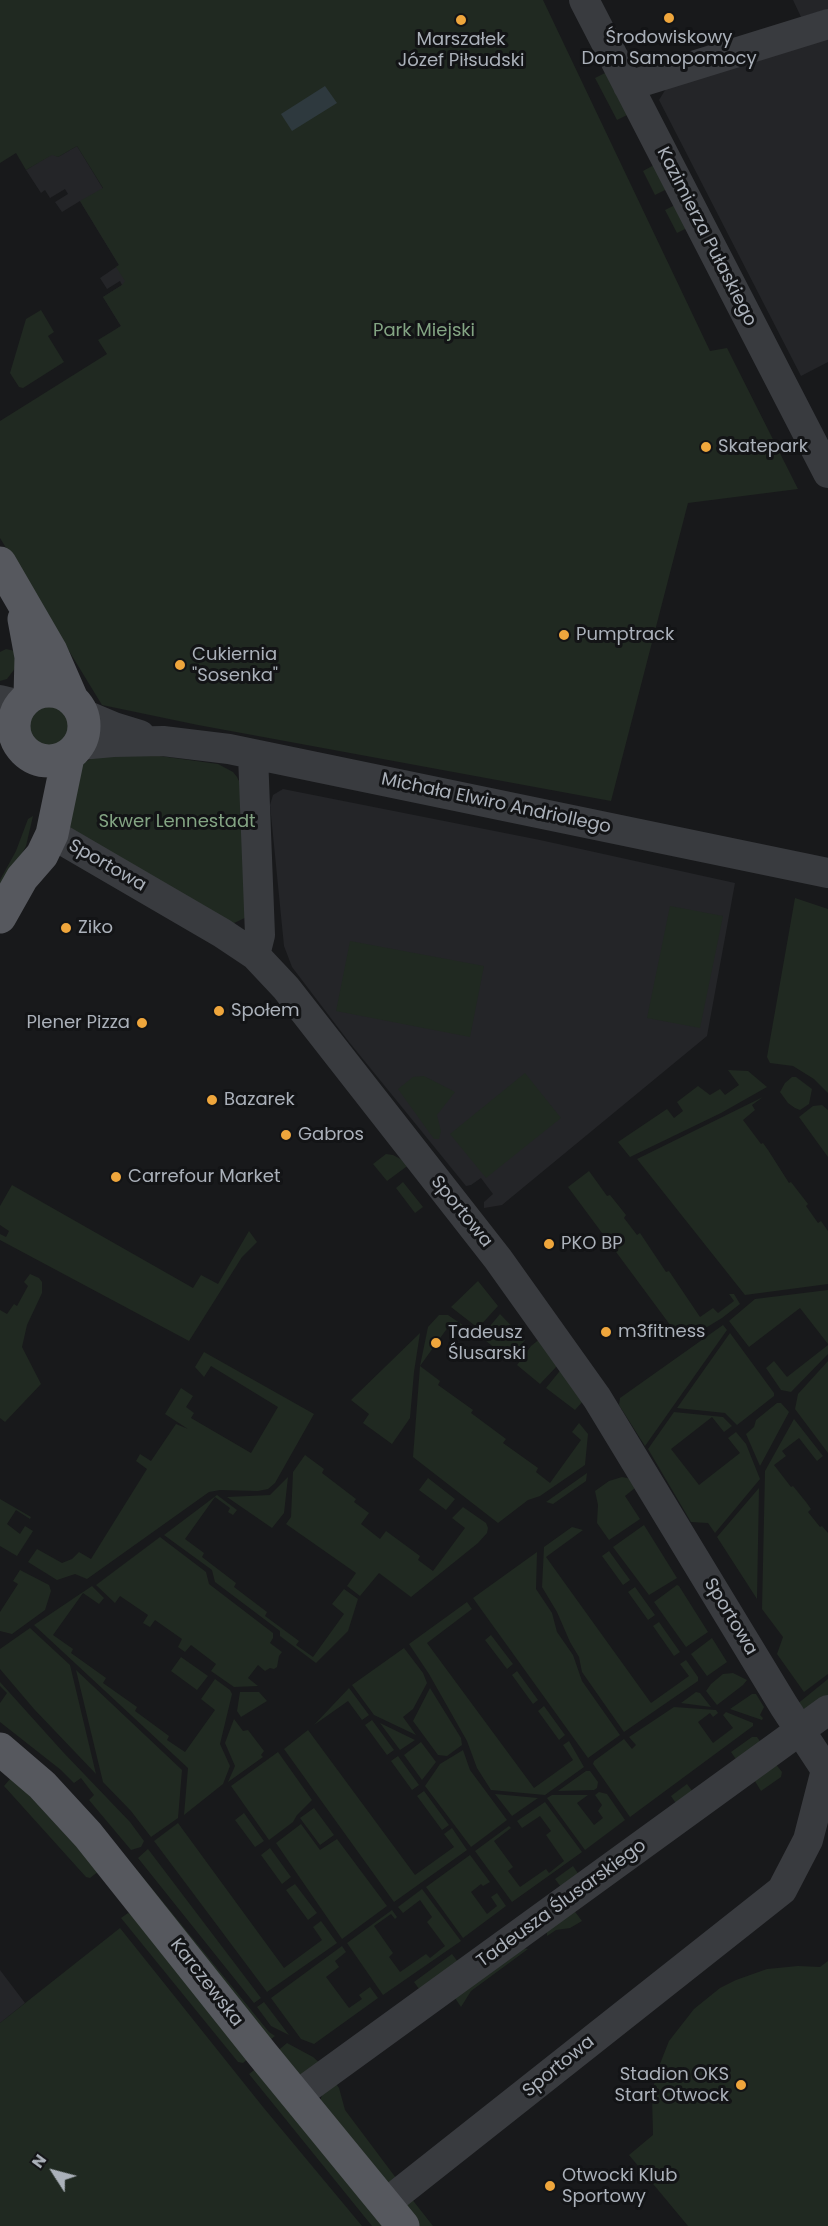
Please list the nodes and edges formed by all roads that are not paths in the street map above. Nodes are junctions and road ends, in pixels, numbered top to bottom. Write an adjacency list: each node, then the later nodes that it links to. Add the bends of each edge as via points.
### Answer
1 (584, 0): 3 (street, Kazimierza Pułaskiego)
2 (828, 24): 3 (street)
3 (628, 86): 4 (street, Kazimierza Pułaskiego)
4 (828, 473)
5 (0, 563): 6 (main road)
6 (20, 596): 7 (main road, via 31,657); 8 (main road, via 51,651)
7 (13, 710): 8 (main road, via 44,691 59,692); 9 (main road, via 15,737)
8 (76, 729): 9 (main road, via 54,761 41,761); 10 (street, Michała Elwiro Andriollego, via 114,728 163,741); 11 (main road)
9 (29, 755): 13 (main road, via 38,786 40,817)
10 (253, 755): 12 (street, Michała Elwiro Andriollego); 15 (street, via 260,936)
11 (52, 834): 13 (main road, via 42,855); 15 (street, Sportowa, via 213,927)
12 (828, 873)
13 (22, 878): 14 (main road)
14 (0, 917)
15 (255, 956): 17 (street, Sportowa, via 329,1041 498,1258 590,1388)
16 (828, 1710): 17 (street, Tadeusza Ślusarskiego)
17 (801, 1731): 19 (street, Tadeusza Ślusarskiego); 20 (street, Sportowa, via 826,1770 808,1840 782,1890)
18 (0, 1749): 19 (main road, Karczewska, via 42,1785 88,1835)
19 (296, 2096): 20 (main road, Karczewska)
20 (394, 2215)

